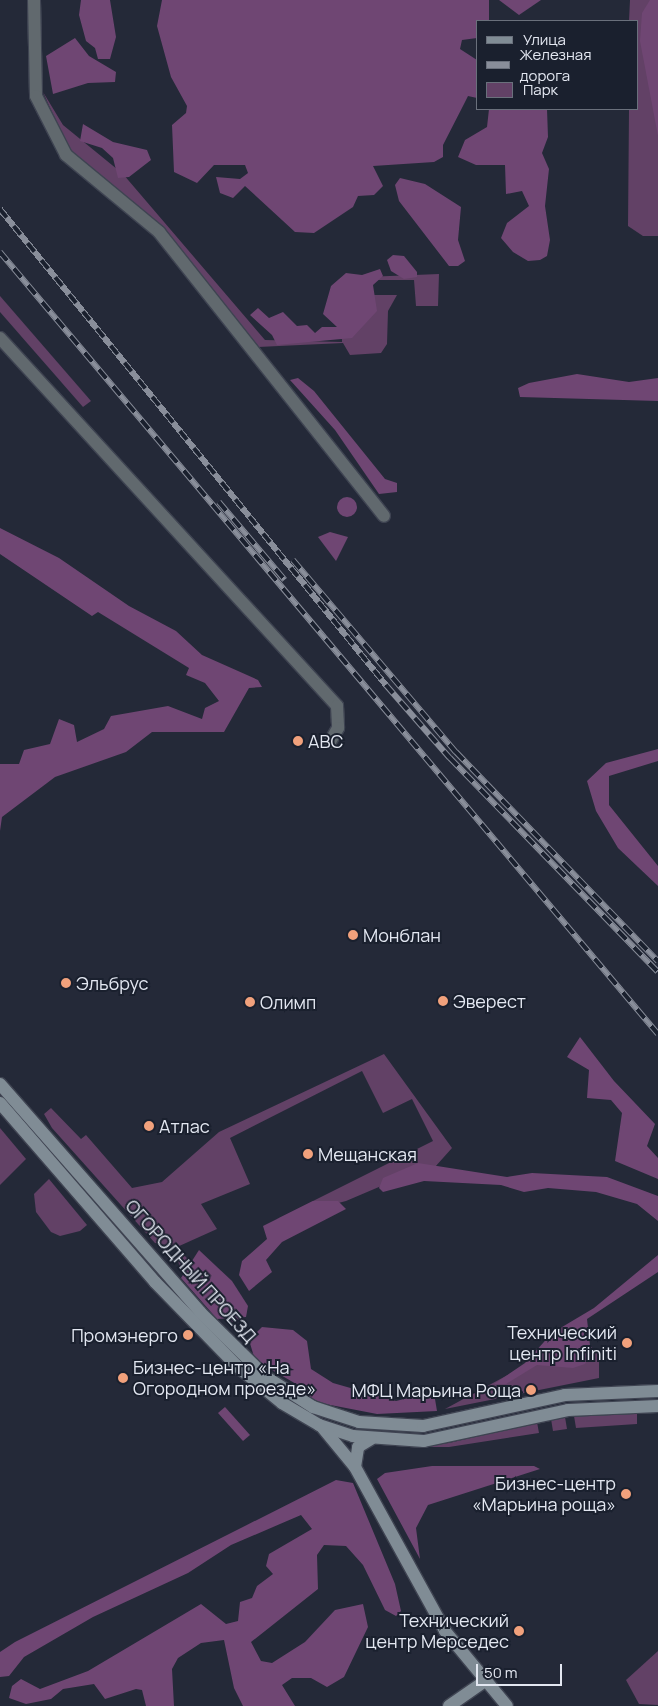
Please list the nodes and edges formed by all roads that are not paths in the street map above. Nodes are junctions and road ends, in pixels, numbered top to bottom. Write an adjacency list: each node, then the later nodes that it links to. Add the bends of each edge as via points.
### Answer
1 (34, 0): 3 (street, via 36,96 66,155 158,232)
2 (0, 338): 4 (street, via 337,706 338,728)
3 (384, 516)
4 (330, 742)
5 (0, 1084): 8 (main road, ОГОРОДНЫЙ ПРОЕЗД, via 200,1312)
6 (0, 1103): 10 (main road, ОГОРОДНЫЙ ПРОЕЗД, via 155,1282 237,1366 282,1403)
7 (658, 1392): 11 (main road, ОГОРОДНЫЙ ПРОЕЗД, via 599,1391 540,1400 446,1424)
8 (288, 1393): 10 (main road); 11 (main road, ОГОРОДНЫЙ ПРОЕЗД, via 323,1411)
9 (658, 1406): 13 (main road, ОГОРОДНЫЙ ПРОЕЗД, via 543,1414 448,1439)
10 (319, 1424): 12 (main road, ОГОРОДНЫЙ ПРОЕЗД); 14 (main road)
11 (376, 1425): 12 (main road)
12 (357, 1436): 13 (main road, ОГОРОДНЫЙ ПРОЕЗД); 14 (main road)
13 (371, 1439): 14 (main road, via 358,1447)
14 (353, 1464): 15 (main road, via 423,1598)
15 (485, 1681): 16 (main road); 17 (main road)
16 (449, 1706)
17 (507, 1706)

